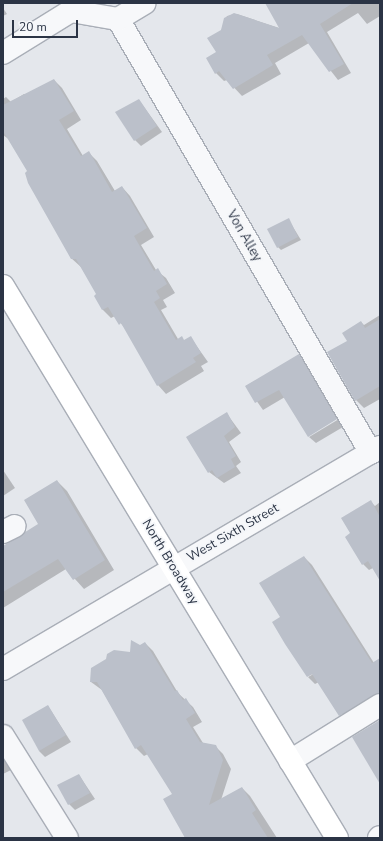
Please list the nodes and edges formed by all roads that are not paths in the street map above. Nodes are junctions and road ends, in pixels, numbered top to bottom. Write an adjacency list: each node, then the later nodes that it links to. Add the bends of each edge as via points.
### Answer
1 (145, 3): 3 (street)
2 (71, 7): 3 (street); 4 (street)
3 (118, 19): 6 (street, Von Alley)
4 (3, 53)
5 (3, 286): 7 (main road, North Broadway)
6 (375, 450): 7 (street, West Sixth Street)
7 (174, 568): 8 (street, West Sixth Street); 11 (main road, North Broadway)
8 (3, 668)
9 (380, 706): 11 (street)
10 (3, 736): 12 (street)
11 (290, 761): 13 (main road, North Broadway)
12 (67, 838)
13 (337, 838)

